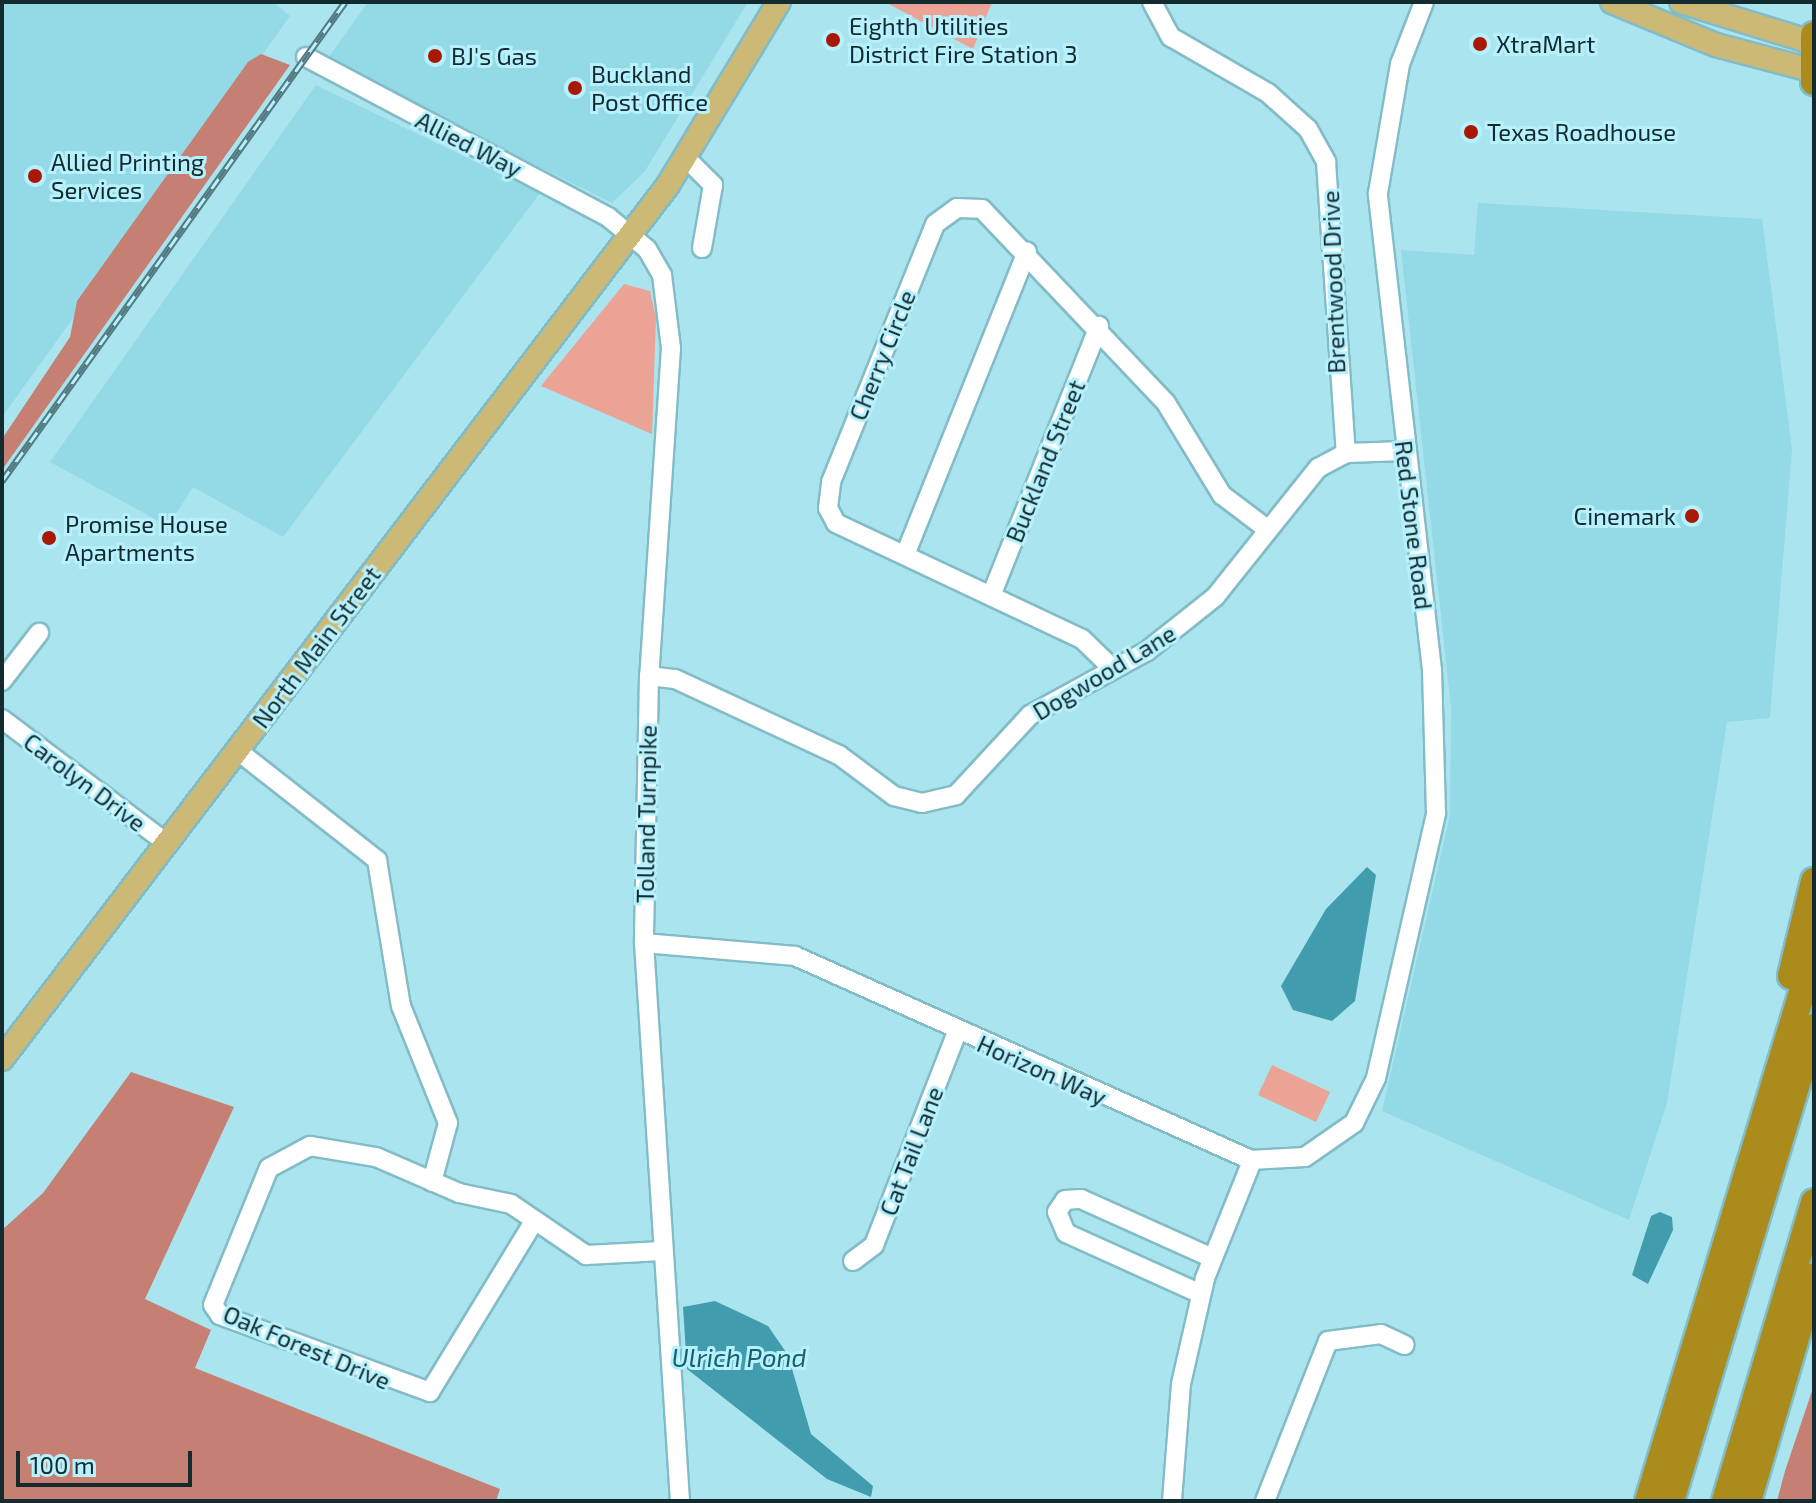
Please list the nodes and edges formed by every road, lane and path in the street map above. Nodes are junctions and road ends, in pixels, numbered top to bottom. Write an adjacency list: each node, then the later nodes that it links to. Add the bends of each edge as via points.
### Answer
1 (779, 2): 10 (main road)
2 (1152, 2): 16 (street, Brentwood Drive, via 1171,37 1268,93 1308,129 1326,162)
3 (1424, 2): 15 (street, Red Stone Road, via 1400,64 1378,193)
4 (1612, 2): 8 (main road, via 1716,45)
5 (1681, 2): 6 (main road)
6 (1814, 40): 8 (highway)
7 (306, 57): 11 (street, Allied Way)
8 (1814, 71): 9 (highway)
9 (1814, 82)
10 (687, 159): 11 (main road); 12 (street, via 713,186)
11 (630, 235): 22 (street, Tolland Turnpike, via 662,275 671,348); 25 (main road, North Main Street)
12 (702, 248)
13 (1027, 252): 14 (street, Cherry Circle); 18 (street); 18 (street, Cherry Circle, via 982,209 957,208 935,224 913,275 828,508 836,523)
14 (1099, 326): 17 (street, Cherry Circle, via 1166,403 1222,495); 19 (street, Buckland Street)
15 (1405, 451): 16 (street, Dogwood Lane); 32 (street, Red Stone Road, via 1439,751 1429,857)
16 (1346, 453): 17 (street, Dogwood Lane, via 1309,476)
17 (1267, 529): 21 (street, Dogwood Lane, via 1215,597)
18 (905, 555): 19 (street, Cherry Circle)
19 (991, 596): 21 (street, Cherry Circle, via 1082,639)
20 (39, 633): 23 (street)
21 (1113, 669): 22 (street, Dogwood Lane, via 1030,715 956,795 922,803 894,796 813,743 675,679)
22 (649, 676): 28 (street, Tolland Turnpike)
23 (2, 681)
24 (2, 719): 26 (street, Carolyn Drive)
25 (238, 751): 26 (main road, North Main Street); 36 (street, via 377,860 401,1006 448,1123)
26 (168, 844): 33 (main road, North Main Street)
27 (1814, 881): 34 (highway)
28 (644, 943): 31 (street, Horizon Way, via 784,952); 39 (street, Tolland Turnpike)
29 (1814, 953): 34 (highway)
30 (1814, 1027): 49 (highway)
31 (957, 1032): 35 (street, Horizon Way); 41 (street, Cat Tail Lane, via 874,1245)
32 (1382, 1048): 35 (street, Horizon Way, via 1367,1102 1337,1140 1299,1159)
33 (2, 1059)
34 (1764, 1113): 48 (highway)
35 (1252, 1161): 40 (street)
36 (432, 1182): 38 (street, Oak Forest Drive, via 511,1204); 38 (street, Oak Forest Drive, via 345,1149 310,1146 286,1154 269,1168 213,1291 213,1305 220,1315 430,1392)
37 (1814, 1202): 50 (highway)
38 (533, 1223): 39 (street, Oak Forest Drive, via 586,1255)
39 (662, 1251): 45 (street, Tolland Turnpike)
40 (1210, 1257): 43 (street); 43 (street, via 1081,1199 1057,1210 1066,1233)
41 (853, 1261)
42 (1814, 1277): 51 (highway)
43 (1201, 1294): 46 (street, via 1181,1384)
44 (1405, 1345): 47 (street, via 1381,1334 1328,1341)
45 (680, 1501)
46 (1172, 1501)
47 (1265, 1501)
48 (1648, 1501)
49 (1671, 1501)
50 (1725, 1501)
51 (1748, 1501)

